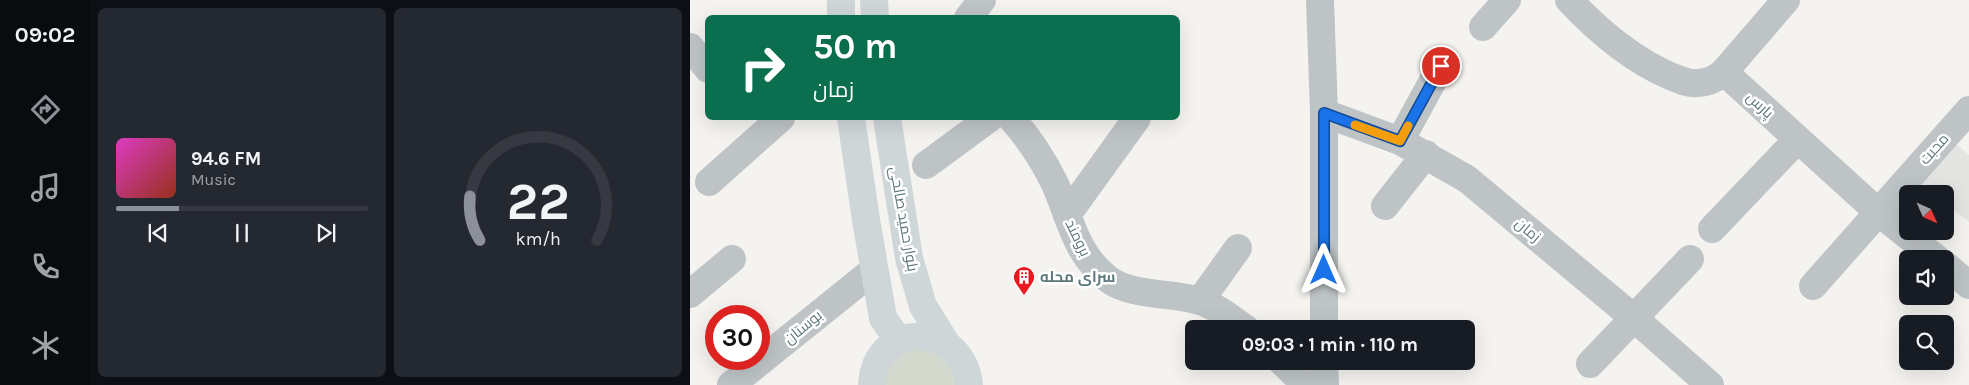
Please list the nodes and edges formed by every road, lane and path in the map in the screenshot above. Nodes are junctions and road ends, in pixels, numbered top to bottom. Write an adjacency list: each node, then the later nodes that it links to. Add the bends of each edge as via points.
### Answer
1 (841, 0): 8 (main road)
2 (874, 0): 9 (main road)
3 (982, 0): 10 (street)
4 (1320, 0): 17 (street)
5 (1507, 0): 11 (street)
6 (1569, 0): 15 (street, via 1628,54 1661,72 1695,83 1714,80)
7 (1782, 1): 15 (street)
8 (841, 15)
9 (875, 15)
10 (970, 15)
11 (1483, 27)
12 (690, 47): 13 (street)
13 (705, 66)
14 (1441, 66): 25 (street)
15 (1724, 72): 24 (street, پارس)
16 (1969, 110): 30 (street, محبت)
17 (1324, 113): 25 (street, زمان); 45 (street)
18 (779, 120): 28 (street)
19 (851, 120): 37 (main road)
20 (886, 120): 47 (main road, بلوار حمید صالحی, via 909,258 923,306)
21 (987, 120): 27 (street)
22 (1013, 120): 31 (street, برومند, via 1042,157)
23 (1136, 120): 31 (street)
24 (1797, 140): 30 (street, پارس); 32 (street)
25 (1400, 141): 26 (street, زمان)
26 (1426, 154): 29 (street); 43 (street, زمان, via 1467,179)
27 (926, 165)
28 (709, 182)
29 (1385, 206)
30 (1878, 212): 34 (street, پارس); 40 (street, محبت)
31 (1067, 215): 42 (street, برومند, via 1088,260 1110,281 1147,292)
32 (1712, 229)
33 (1238, 248): 42 (street)
34 (1926, 250)
35 (732, 259): 41 (street)
36 (1690, 260): 43 (street)
37 (874, 270): 46 (main road, via 883,318); 53 (street, بوستان)
38 (1954, 272): 39 (street)
39 (1969, 285)
40 (1813, 286)
41 (690, 294)
42 (1200, 301): 44 (street, برومند)
43 (1635, 319): 48 (street); 56 (street, زمان)
44 (1233, 320)
45 (1324, 320)
46 (899, 341): 47 (main road, via 922,336); 52 (main road, via 879,360)
47 (946, 343): 51 (main road, بلوار حمید صالحی, via 963,361)
48 (1590, 364)
49 (1290, 370): 54 (street)
50 (1324, 370): 55 (street)
51 (973, 381)
52 (872, 384)
53 (731, 385)
54 (1306, 385)
55 (1324, 385)
56 (1710, 385)

